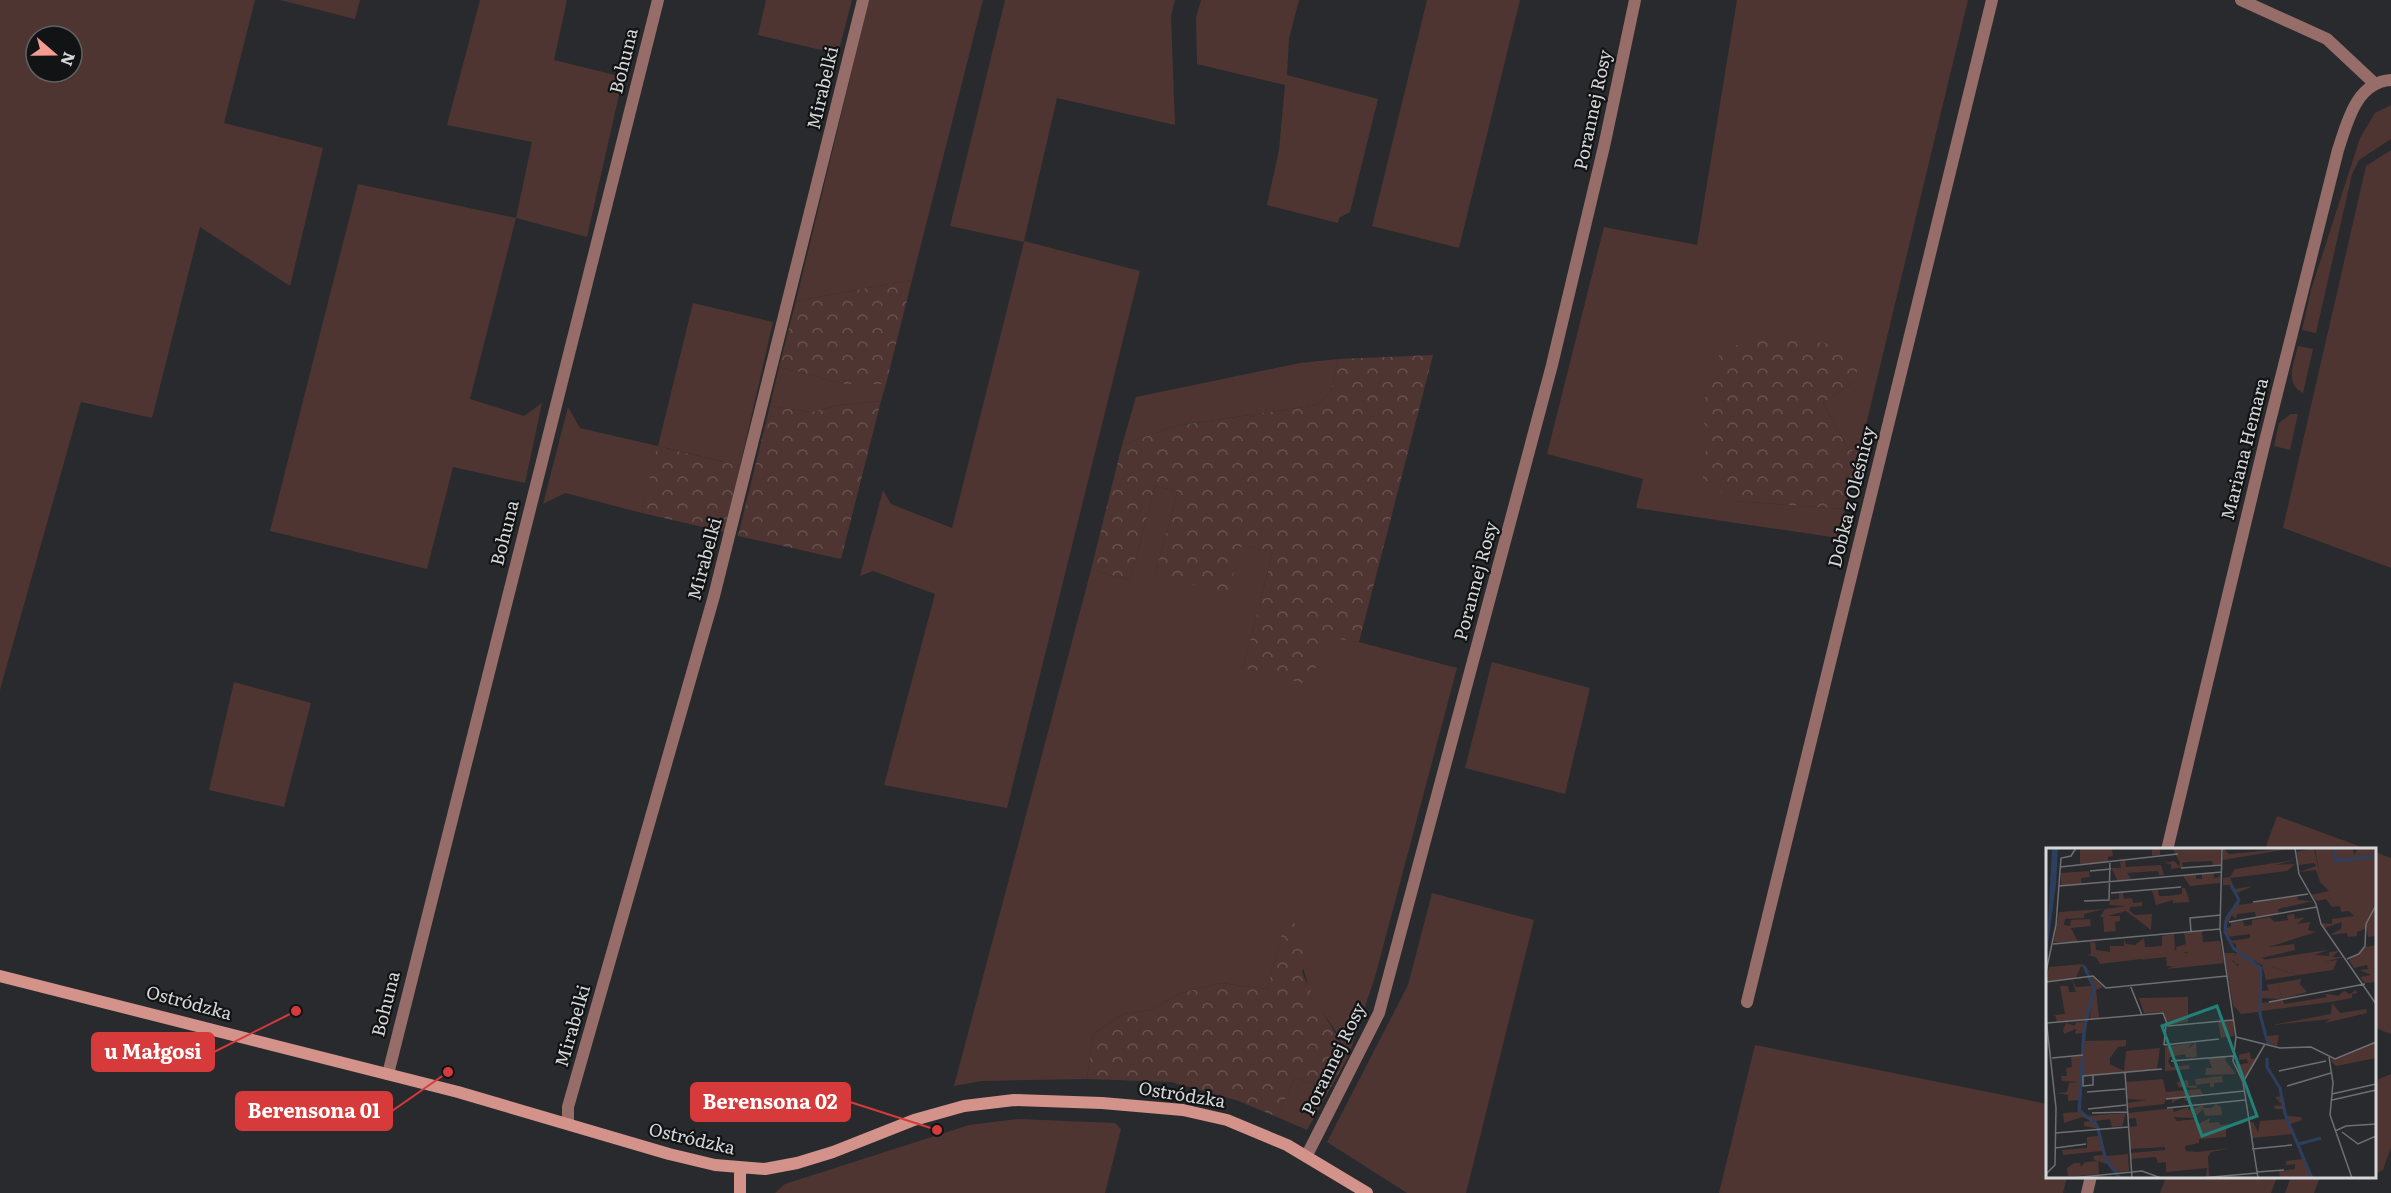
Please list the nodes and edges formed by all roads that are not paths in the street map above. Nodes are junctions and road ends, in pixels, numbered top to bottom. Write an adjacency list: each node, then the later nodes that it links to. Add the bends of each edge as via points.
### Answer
1 (658, 0): 11 (street, Bohuna)
2 (863, 0): 12 (street, Mirabelki, via 714,596 568,1107)
3 (1635, 0): 13 (street, Porannej Rosy, via 1551,366 1379,1013)
4 (1992, 0): 10 (street, Dobka z Oleśnicy)
5 (2241, 0): 7 (street, via 2327,39)
6 (2391, 80): 7 (street)
7 (2374, 83): 8 (street, Mariana Hemara, via 2349,115 2338,150)
8 (2167, 848)
9 (0, 976): 11 (street, Ostródzka)
10 (1747, 1002)
11 (388, 1074): 12 (street, Ostródzka)
12 (568, 1122): 14 (street, Ostródzka, via 677,1156)
13 (1307, 1155): 14 (street, Ostródzka, via 1250,1128 1182,1110 1102,1102 1014,1100 964,1106 914,1120 797,1163 765,1169); 17 (street, Ostródzka)
14 (740, 1168): 16 (street)
15 (2091, 1178): 18 (street)
16 (740, 1193)
17 (1367, 1193)
18 (2087, 1193)

